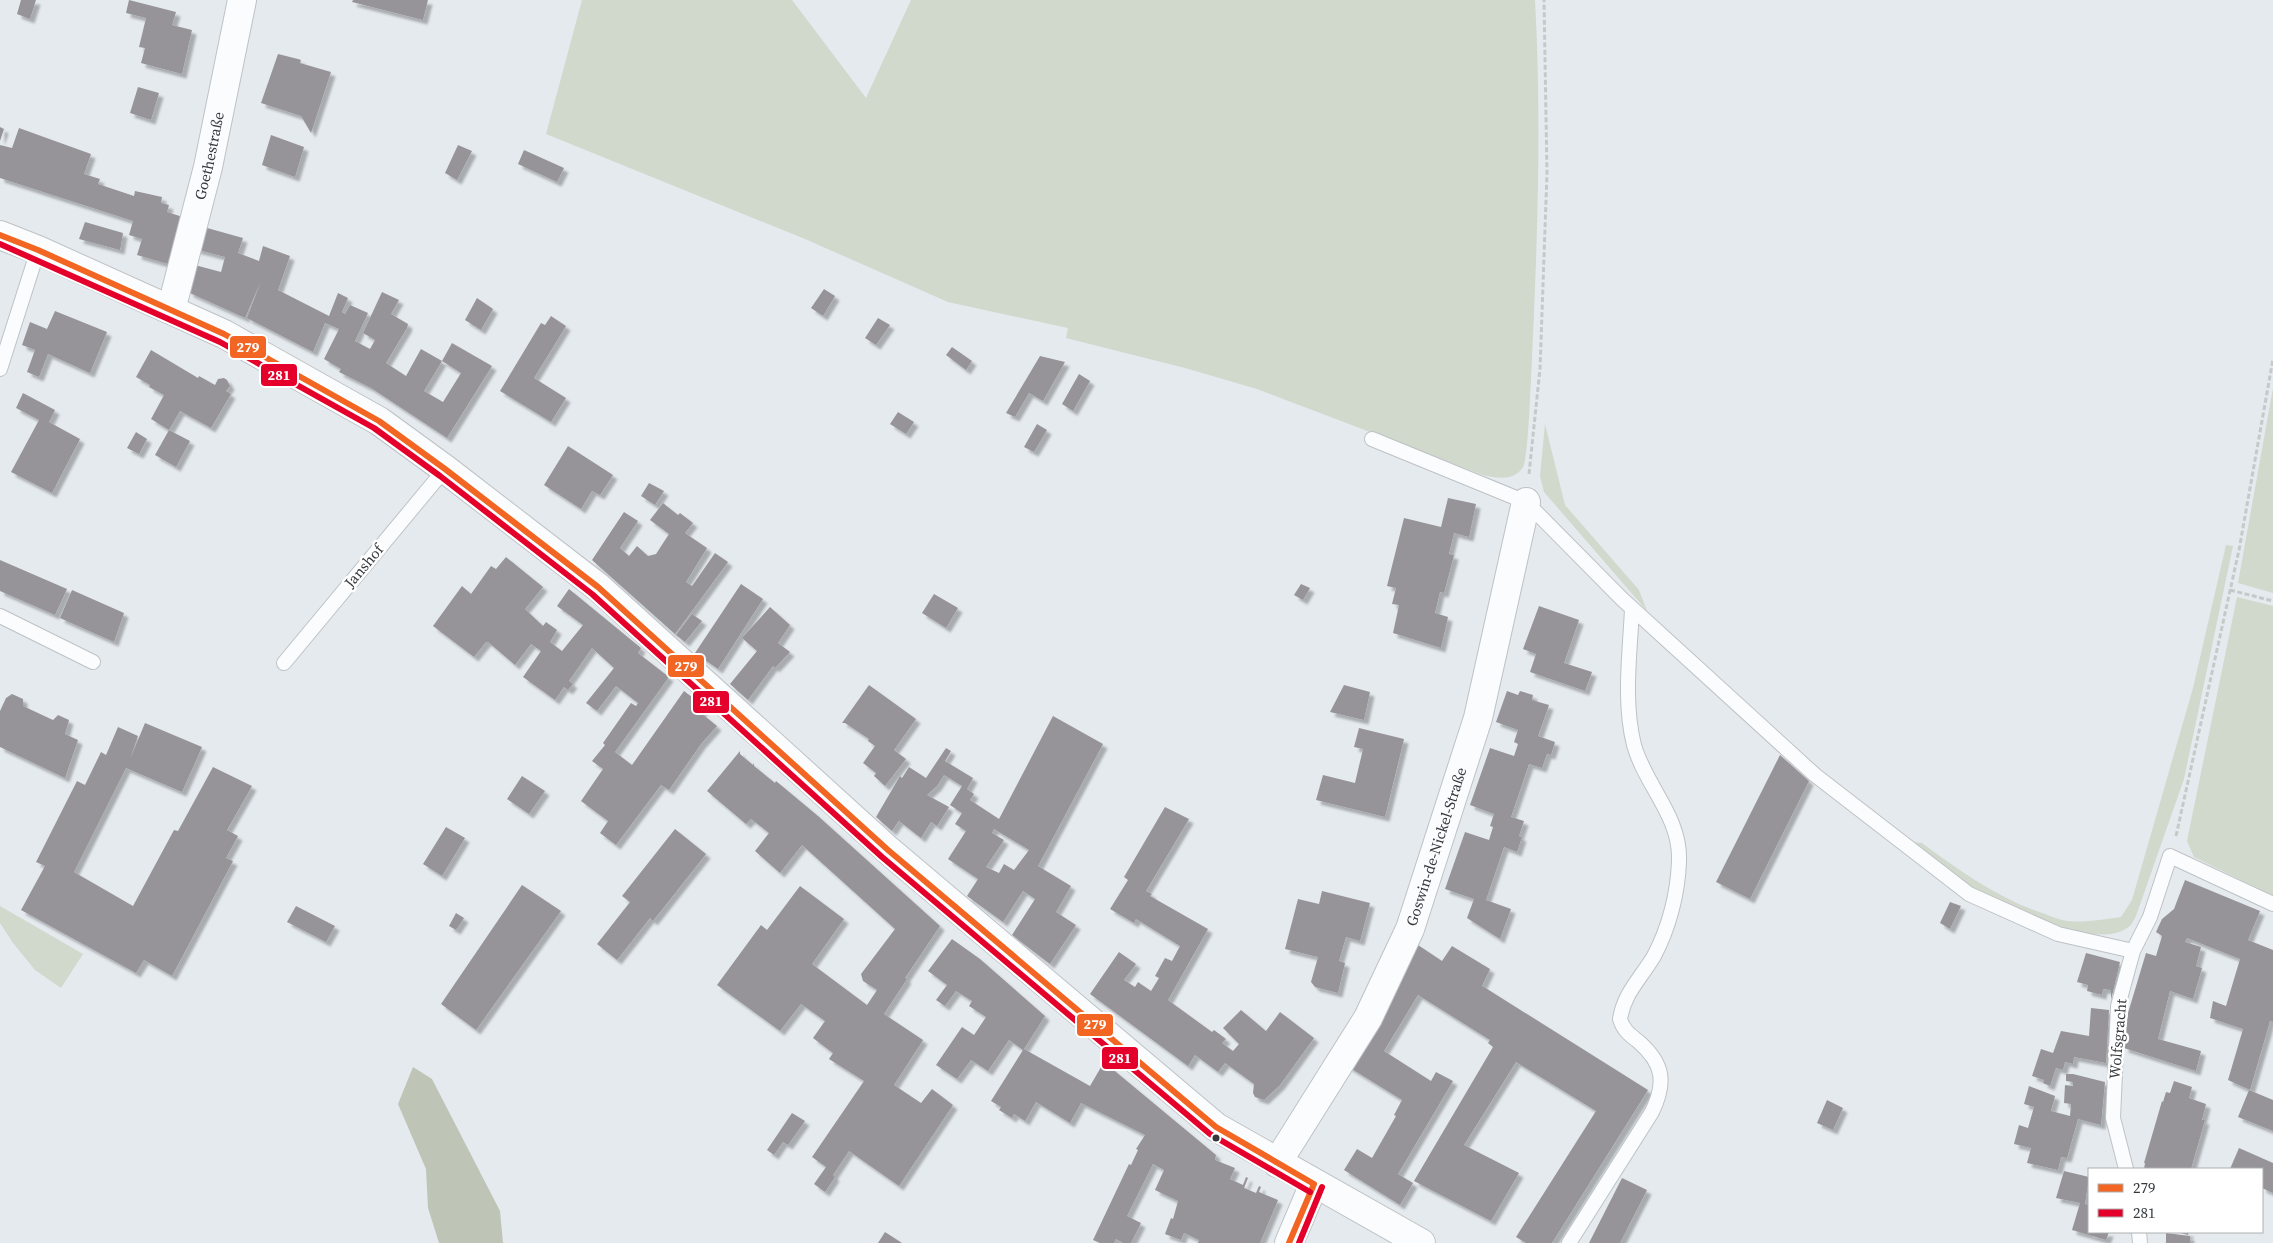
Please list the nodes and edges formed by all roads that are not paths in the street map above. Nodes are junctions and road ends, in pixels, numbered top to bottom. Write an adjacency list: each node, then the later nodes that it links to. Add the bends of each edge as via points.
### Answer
1 (242, 0): 4 (street, Goethestraße, via 208,167)
2 (0, 235): 3 (street)
3 (38, 250): 4 (street); 5 (lane)
4 (171, 310): 7 (street, via 224,334 378,422)
5 (0, 369)
6 (1372, 439): 8 (lane)
7 (445, 469): 12 (lane, Janshof); 15 (street, via 598,587 888,850 1216,1127)
8 (1526, 502): 9 (lane); 15 (street, Goswin-de-Nickel-Straße, via 1478,718 1410,929 1368,1018)
9 (1632, 609): 14 (lane, via 1815,775 1969,894 2058,934); 20 (lane, via 1629,686 1632,732 1639,758 1671,822 1680,859 1670,920 1654,956 1627,996 1620,1019 1625,1031 1655,1061 1662,1082 1652,1112)
10 (0, 616): 11 (lane)
11 (93, 662)
12 (284, 663)
13 (2273, 904): 14 (lane, Wolfsgracht, via 2170,856 2150,917)
14 (2134, 951): 16 (lane, Wolfsgracht, via 2118,1006 2113,1118)
15 (1277, 1163): 17 (street)
16 (2126, 1168)
17 (1314, 1184): 18 (street); 19 (street)
18 (1289, 1243)
19 (1421, 1243)
20 (1569, 1243)

